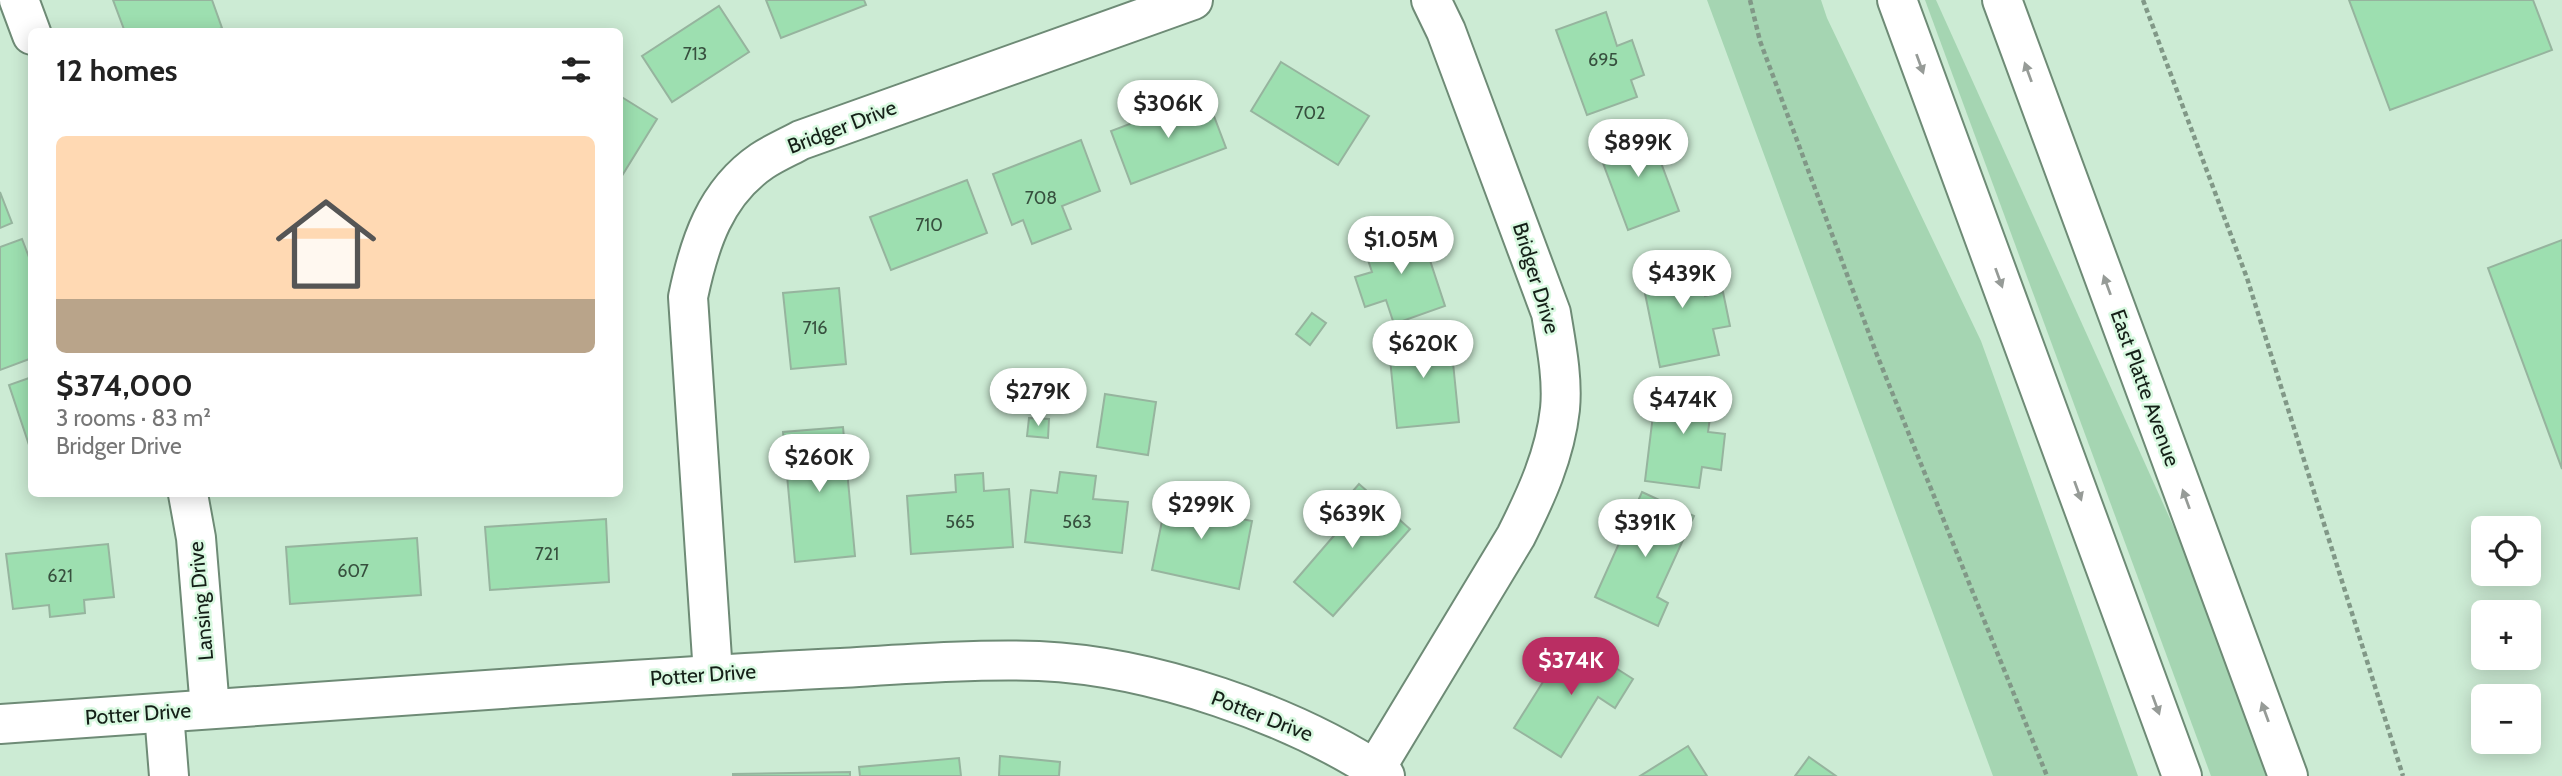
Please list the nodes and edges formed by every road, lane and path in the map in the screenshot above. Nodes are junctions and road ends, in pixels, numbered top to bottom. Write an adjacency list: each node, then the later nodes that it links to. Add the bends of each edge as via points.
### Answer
1 (19, 0): 8 (main road)
2 (1193, 0): 10 (main road, Bridger Drive, via 801,140 762,161 733,187 710,219 688,297)
3 (1431, 0): 14 (main road, Bridger Drive, via 1551,313 1560,408 1552,453 1535,499)
4 (1750, 0): 16 (path, via 1760,41 1877,355)
5 (1897, 0): 17 (main road, one-way to 17)
6 (2002, 0): 18 (main road, East Platte Avenue, one-way to 6)
7 (2143, 0): 19 (path, via 2247,278)
8 (29, 28)
9 (189, 497): 11 (main road, Lansing Drive)
10 (713, 674): 11 (main road, Potter Drive); 14 (main road, Potter Drive, via 975,661 1097,668 1157,680 1272,716 1325,740)
11 (210, 709): 12 (main road, Potter Drive)
12 (164, 713): 13 (main road, Potter Drive); 15 (main road)
13 (0, 724)
14 (1377, 774)
15 (169, 776)
16 (2047, 776)
17 (2182, 776)
18 (2288, 776)
19 (2403, 776)

